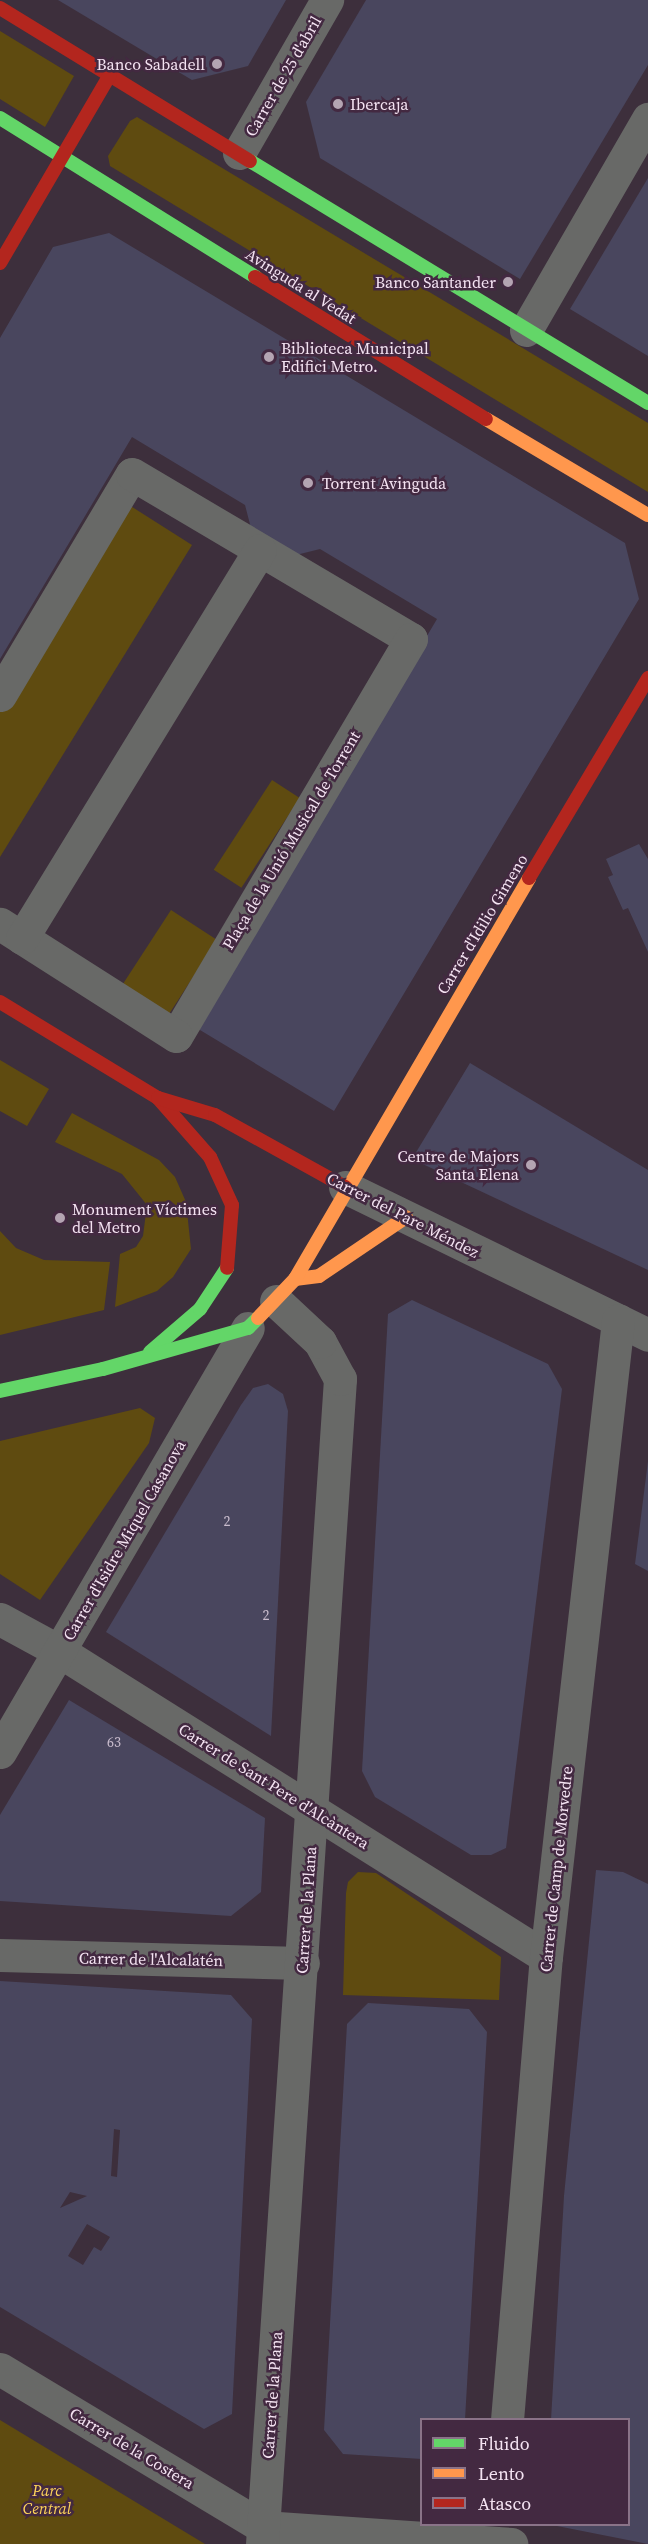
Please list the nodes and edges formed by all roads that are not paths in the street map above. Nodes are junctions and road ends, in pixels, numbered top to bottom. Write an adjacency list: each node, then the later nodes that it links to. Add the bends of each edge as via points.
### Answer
1 (327, 0): 6 (street, Carrer de 25 d'abril)
2 (0, 8): 3 (street)
3 (110, 75): 6 (street); 7 (street)
4 (0, 118): 7 (street, Avinguda al Vedat)
5 (648, 119): 9 (street)
6 (239, 153): 9 (street)
7 (63, 155): 8 (street); 11 (street, Avinguda al Vedat, via 437,390)
8 (0, 263)
9 (526, 330): 10 (street)
10 (648, 403)
11 (648, 515)
12 (260, 550): 14 (street, Plaça de la Unió Musical de Torrent, via 132,474); 15 (street, Plaça de la Unió Musical de Torrent); 15 (street, Plaça de la Unió Musical de Torrent, via 411,639 176,1036)
13 (648, 678): 18 (street, Carrer d'Idilio Gimeno)
14 (0, 695)
15 (11, 931)
16 (0, 1002): 17 (street, Carrer del Pare Méndez)
17 (158, 1098): 18 (street, Carrer del Pare Méndez, via 215,1115); 24 (street, Carrer del Pare Méndez, via 210,1157 232,1205 227,1268 200,1309)
18 (345, 1188): 19 (street, Carrer del Pare Méndez); 20 (street, Carrer d'Idilio Gimeno)
19 (406, 1217): 20 (street, via 319,1276); 21 (street, Carrer del Pare Méndez)
20 (285, 1290): 22 (street); 29 (street, Carrer de la Plana, via 340,1379)
21 (618, 1320): 23 (street, Carrer del Pare Méndez); 31 (street, Carrer de Camp de Morvedre)
22 (248, 1328): 24 (street); 27 (street, Carrer d'Isidre Miquel Casanova)
23 (648, 1335)
24 (142, 1359): 25 (street)
25 (0, 1391)
26 (0, 1619): 27 (street, Carrer de Sant Pere d'Alcàntera)
27 (59, 1651): 28 (street, Carrer d'Isidre Miquel Casanova); 29 (street, Carrer de Sant Pere d'Alcàntera)
28 (0, 1752)
29 (312, 1809): 31 (street, Carrer de Sant Pere d'Alcàntera); 32 (street, Carrer de la Plana)
30 (0, 1955): 32 (street, Carrer de l'Alcalatén)
31 (546, 1957): 34 (street, Carrer de Camp de Morvedre)
32 (303, 1963): 35 (street, Carrer de la Plana)
33 (0, 2369): 35 (street, Carrer de la Costera)
34 (507, 2418)
35 (263, 2536): 36 (street)
36 (501, 2538)

